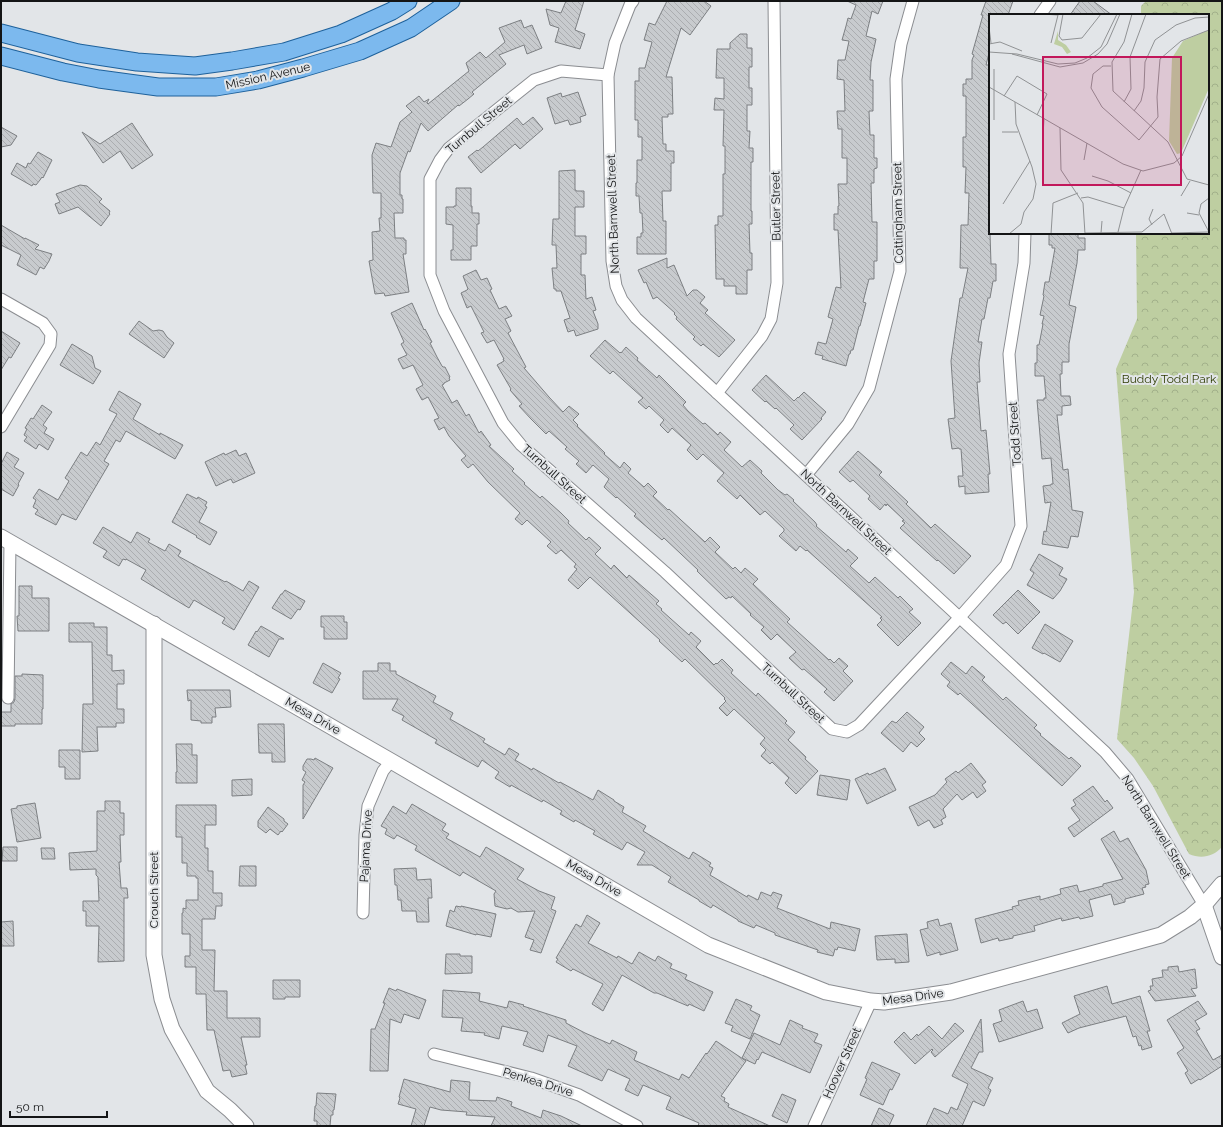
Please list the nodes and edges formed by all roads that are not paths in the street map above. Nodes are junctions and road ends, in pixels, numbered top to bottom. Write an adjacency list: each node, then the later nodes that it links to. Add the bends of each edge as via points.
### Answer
1 (408, 1): 8 (main road, Mission Avenue, via 341,34 284,52 195,66 137,62 78,53)
2 (450, 1): 9 (main road, Mission Avenue, via 411,28 360,51 258,80 216,87 158,87 100,80)
3 (633, 1): 10 (street, North Barnwell Street, via 615,43)
4 (774, 1): 13 (street, Butler Street, via 777,283 771,319 762,336)
5 (913, 1): 15 (street, Cottingham Street, via 901,44 896,79 900,271 869,388 848,424)
6 (1050, 1): 7 (street)
7 (1041, 14)
8 (1, 33)
9 (1, 56)
10 (608, 74): 13 (street, North Barnwell Street, via 612,261 616,286 622,300 636,318); 17 (street, Turnbull Street, via 561,71 534,80 449,148 430,179 430,275 444,311 503,423 521,445 665,572 832,729 847,732 860,725)
11 (1025, 234): 17 (street, Todd Street, via 1024,263 1009,354 1021,526 1006,565)
12 (1, 299): 14 (street, via 43,323 51,334 50,345)
13 (717, 393): 15 (street, North Barnwell Street)
14 (1, 426)
15 (806, 474): 17 (street, North Barnwell Street)
16 (5, 539): 18 (main road, Mesa Drive); 19 (street)
17 (960, 617): 22 (street, North Barnwell Street, via 1105,752 1128,779)
18 (154, 624): 20 (main road, Mesa Drive); 27 (main road, Crouch Street, via 154,955 162,999 172,1029 207,1091)
19 (8, 698)
20 (391, 761): 23 (street, Pajama Drive, via 383,770 368,806); 25 (main road, Mesa Drive, via 708,945 826,992)
21 (1222, 884): 22 (main road, Mesa Drive)
22 (1204, 905): 24 (main road); 25 (main road, Mesa Drive, via 1161,935 951,992 884,1002)
23 (363, 913)
24 (1222, 957)
25 (870, 1001): 29 (street, Hoover Street)
26 (434, 1054): 28 (street, Penkea Drive, via 531,1078 579,1095)
27 (246, 1126)
28 (637, 1126)
29 (814, 1126)

